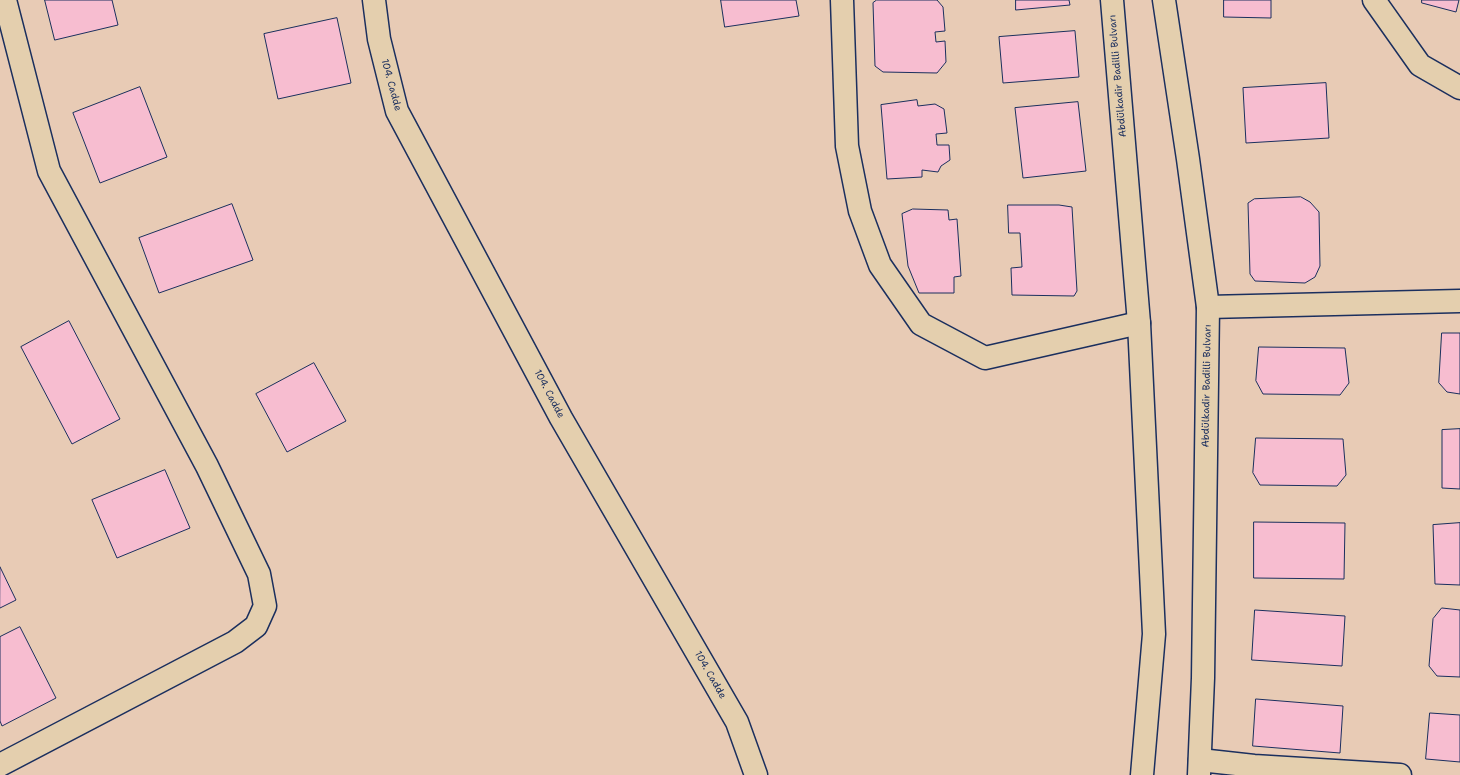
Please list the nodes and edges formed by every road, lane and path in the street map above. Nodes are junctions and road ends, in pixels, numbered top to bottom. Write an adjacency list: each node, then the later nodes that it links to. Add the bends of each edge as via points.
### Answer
1 (374, 0): 13 (street, 104. Cadde, via 379,39 397,111 561,418 738,722)
2 (842, 0): 10 (street, via 847,146 860,211 880,265 921,324 985,358)
3 (1112, 0): 10 (street, Abdülkadir Badilli Bulvarı)
4 (1164, 0): 9 (street, Abdülkadir Badilli Bulvarı)
5 (1374, 0): 7 (street, via 1420,65)
6 (4, 5): 11 (street, via 49,171 207,466 259,574 264,606 256,626 234,642)
7 (1460, 88)
8 (1460, 301): 9 (street)
9 (1208, 307): 12 (street, Abdülkadir Badilli Bulvarı)
10 (1139, 323): 14 (street, Abdülkadir Badilli Bulvarı, via 1154,634)
11 (0, 765)
12 (1200, 768): 15 (street, via 1254,766)
13 (756, 775)
14 (1142, 775)
15 (1400, 775)

